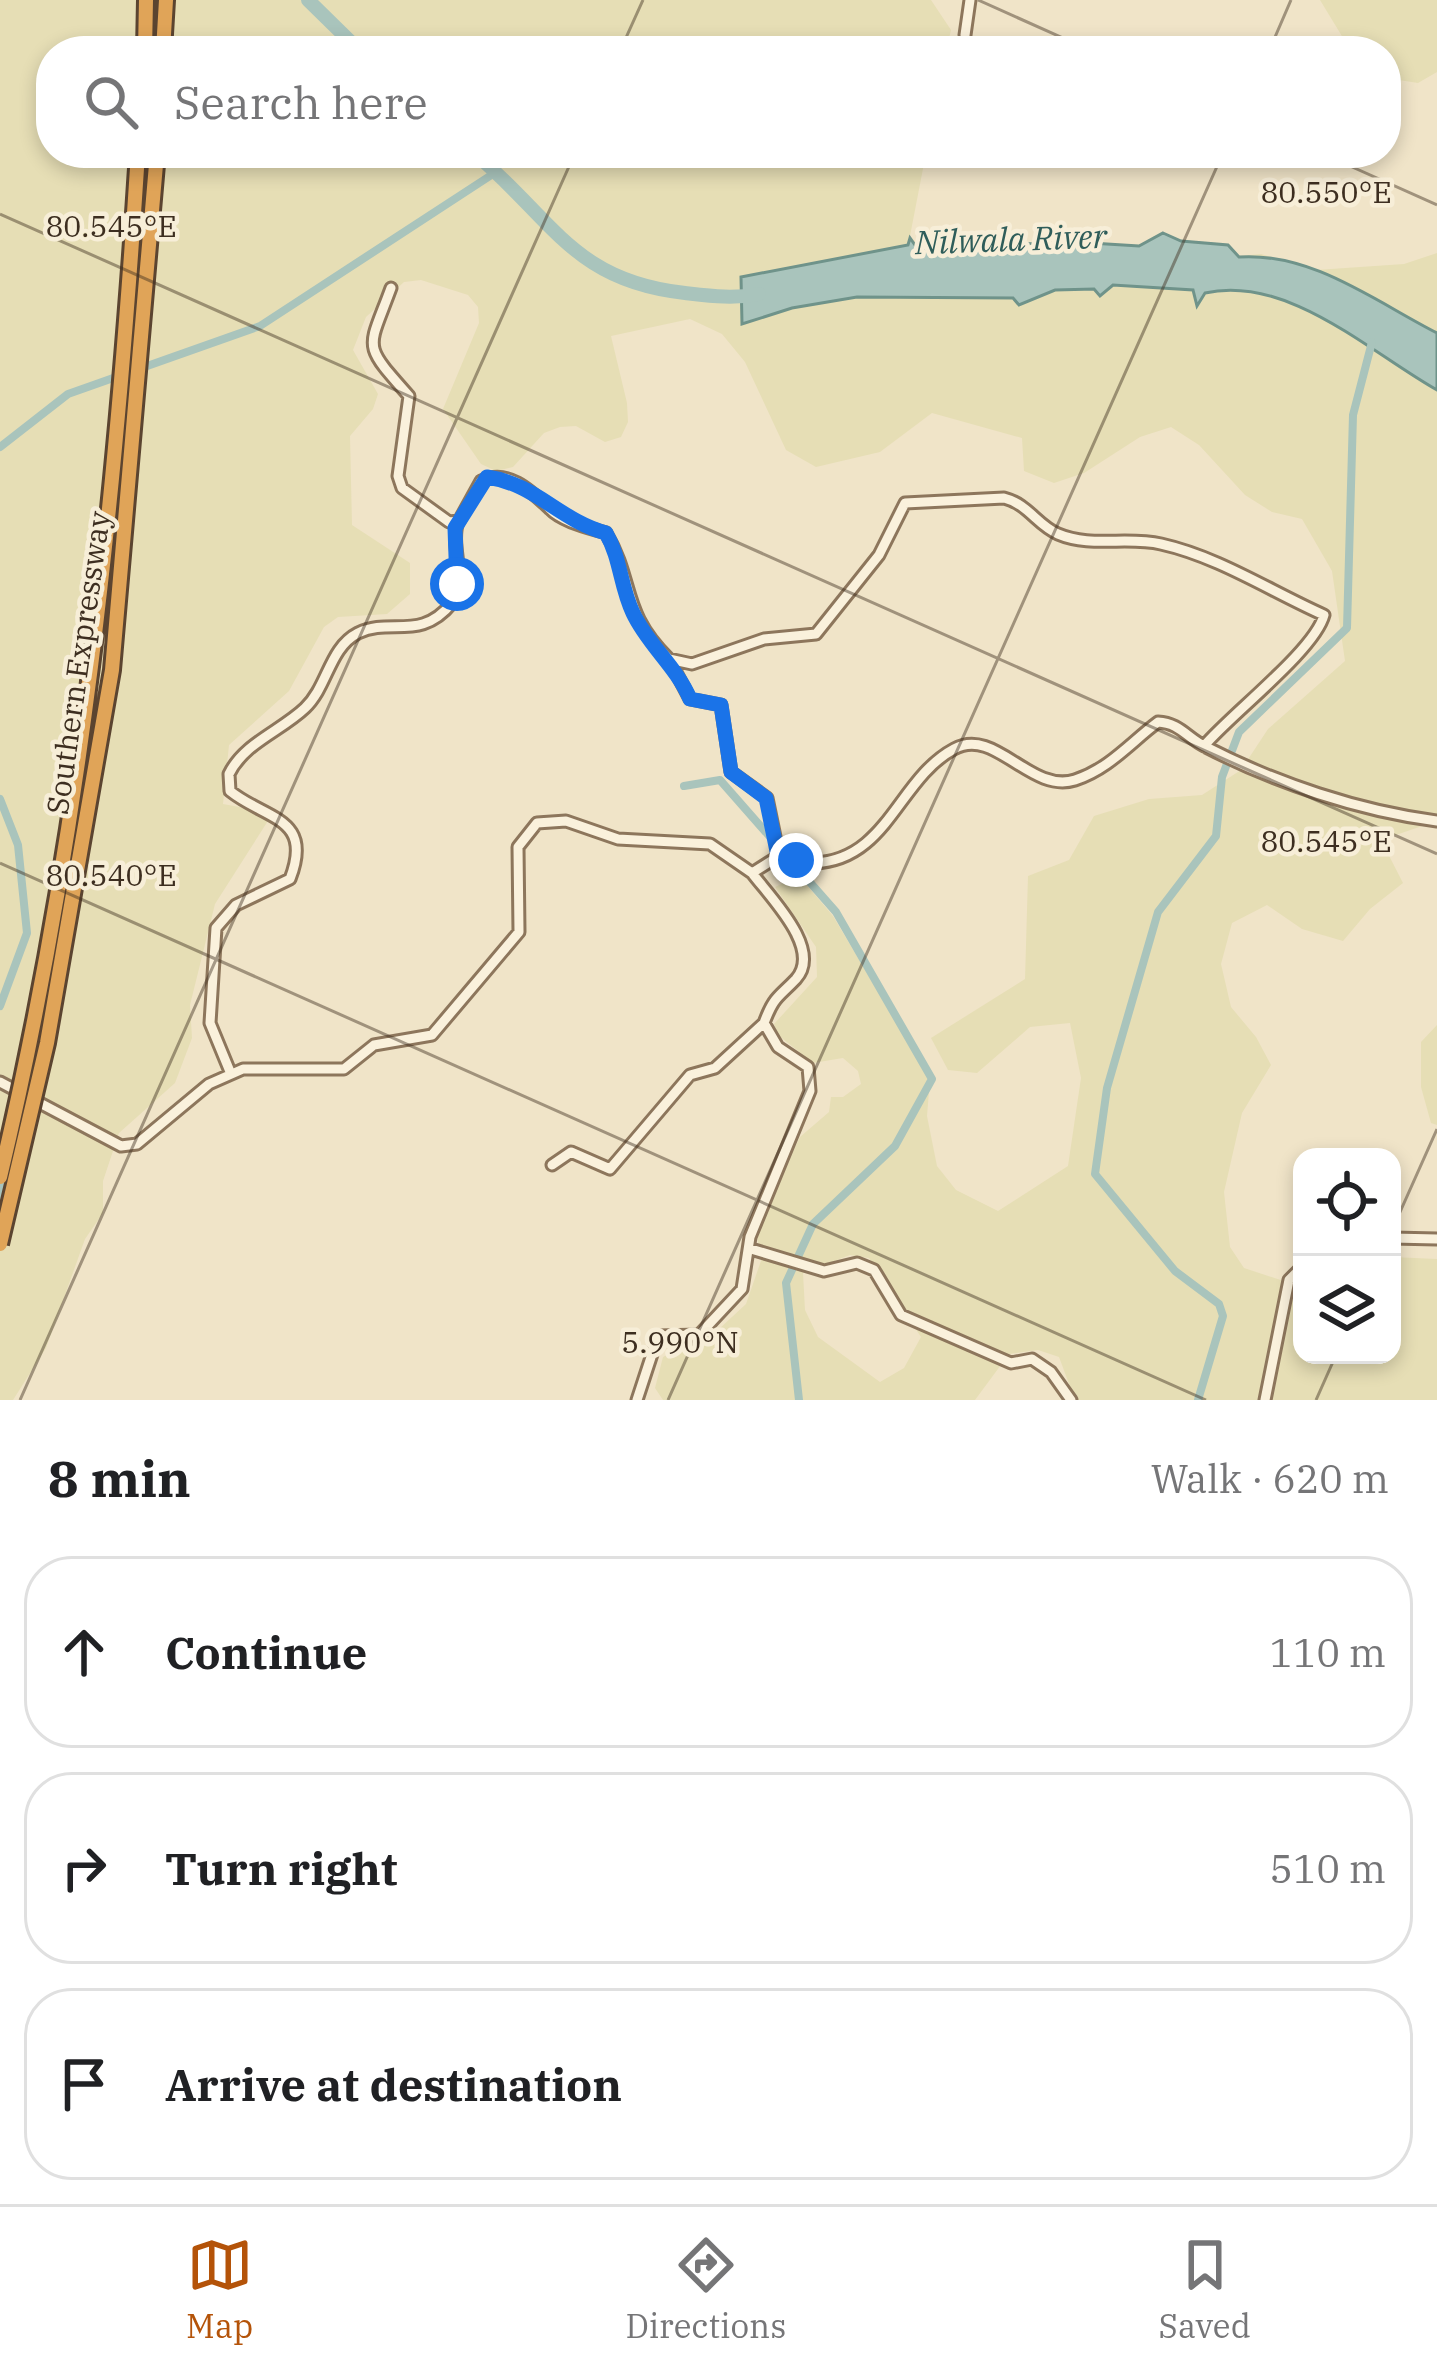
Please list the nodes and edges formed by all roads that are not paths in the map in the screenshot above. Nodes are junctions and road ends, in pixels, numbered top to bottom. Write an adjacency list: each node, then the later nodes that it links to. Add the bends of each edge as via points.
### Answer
1 (146, 0): 5 (highway)
2 (166, 0): 6 (highway)
3 (970, 0): 4 (street)
4 (965, 35)
5 (145, 36)
6 (164, 36)
7 (137, 168): 20 (highway, Southern Expressway, bridge, via 93,666 33,1041)
8 (156, 168): 23 (highway, Southern Expressway, bridge, via 112,670 47,1043)
9 (391, 287): 10 (street, via 372,326 372,351 409,397 398,476 433,514)
10 (459, 521): 11 (street, via 487,477 527,486 550,509 606,533 634,616); 17 (street, via 458,592 449,606 412,629 350,638 304,709 229,774 230,791 291,829 298,844 290,879 228,910 216,928 209,1023)
11 (669, 659): 12 (street, via 692,664 764,639 816,634 879,555 904,503 1004,498 1056,533 1199,554 1324,615 1277,678); 14 (street, via 690,699 721,705 731,772 766,798)
12 (1204, 746): 13 (street, via 1332,798); 14 (street, via 1173,722 1158,722 1128,753 1060,781 971,744 955,748 915,779 887,827 866,844 814,863)
13 (1437, 821)
14 (781, 852): 15 (street)
15 (752, 873): 16 (street, via 805,957); 17 (street, via 710,844 637,842 566,821 537,823 518,847 519,932 433,1035 385,1041 344,1069)
16 (764, 1023): 19 (street, via 716,1068 690,1075 610,1169 571,1152); 24 (street, via 778,1047 808,1067 810,1091)
17 (231, 1074): 18 (street, via 137,1144 121,1146)
18 (0, 1082)
19 (552, 1165)
20 (0, 1178)
21 (1401, 1238): 22 (street)
22 (1437, 1239)
23 (0, 1244)
24 (751, 1249): 26 (street, via 742,1289 699,1335 658,1336); 27 (street, via 824,1271 842,1262 874,1270 901,1315 1011,1364 1032,1359)
25 (1293, 1276): 28 (street)
26 (637, 1400)
27 (1071, 1400)
28 (1264, 1400)

